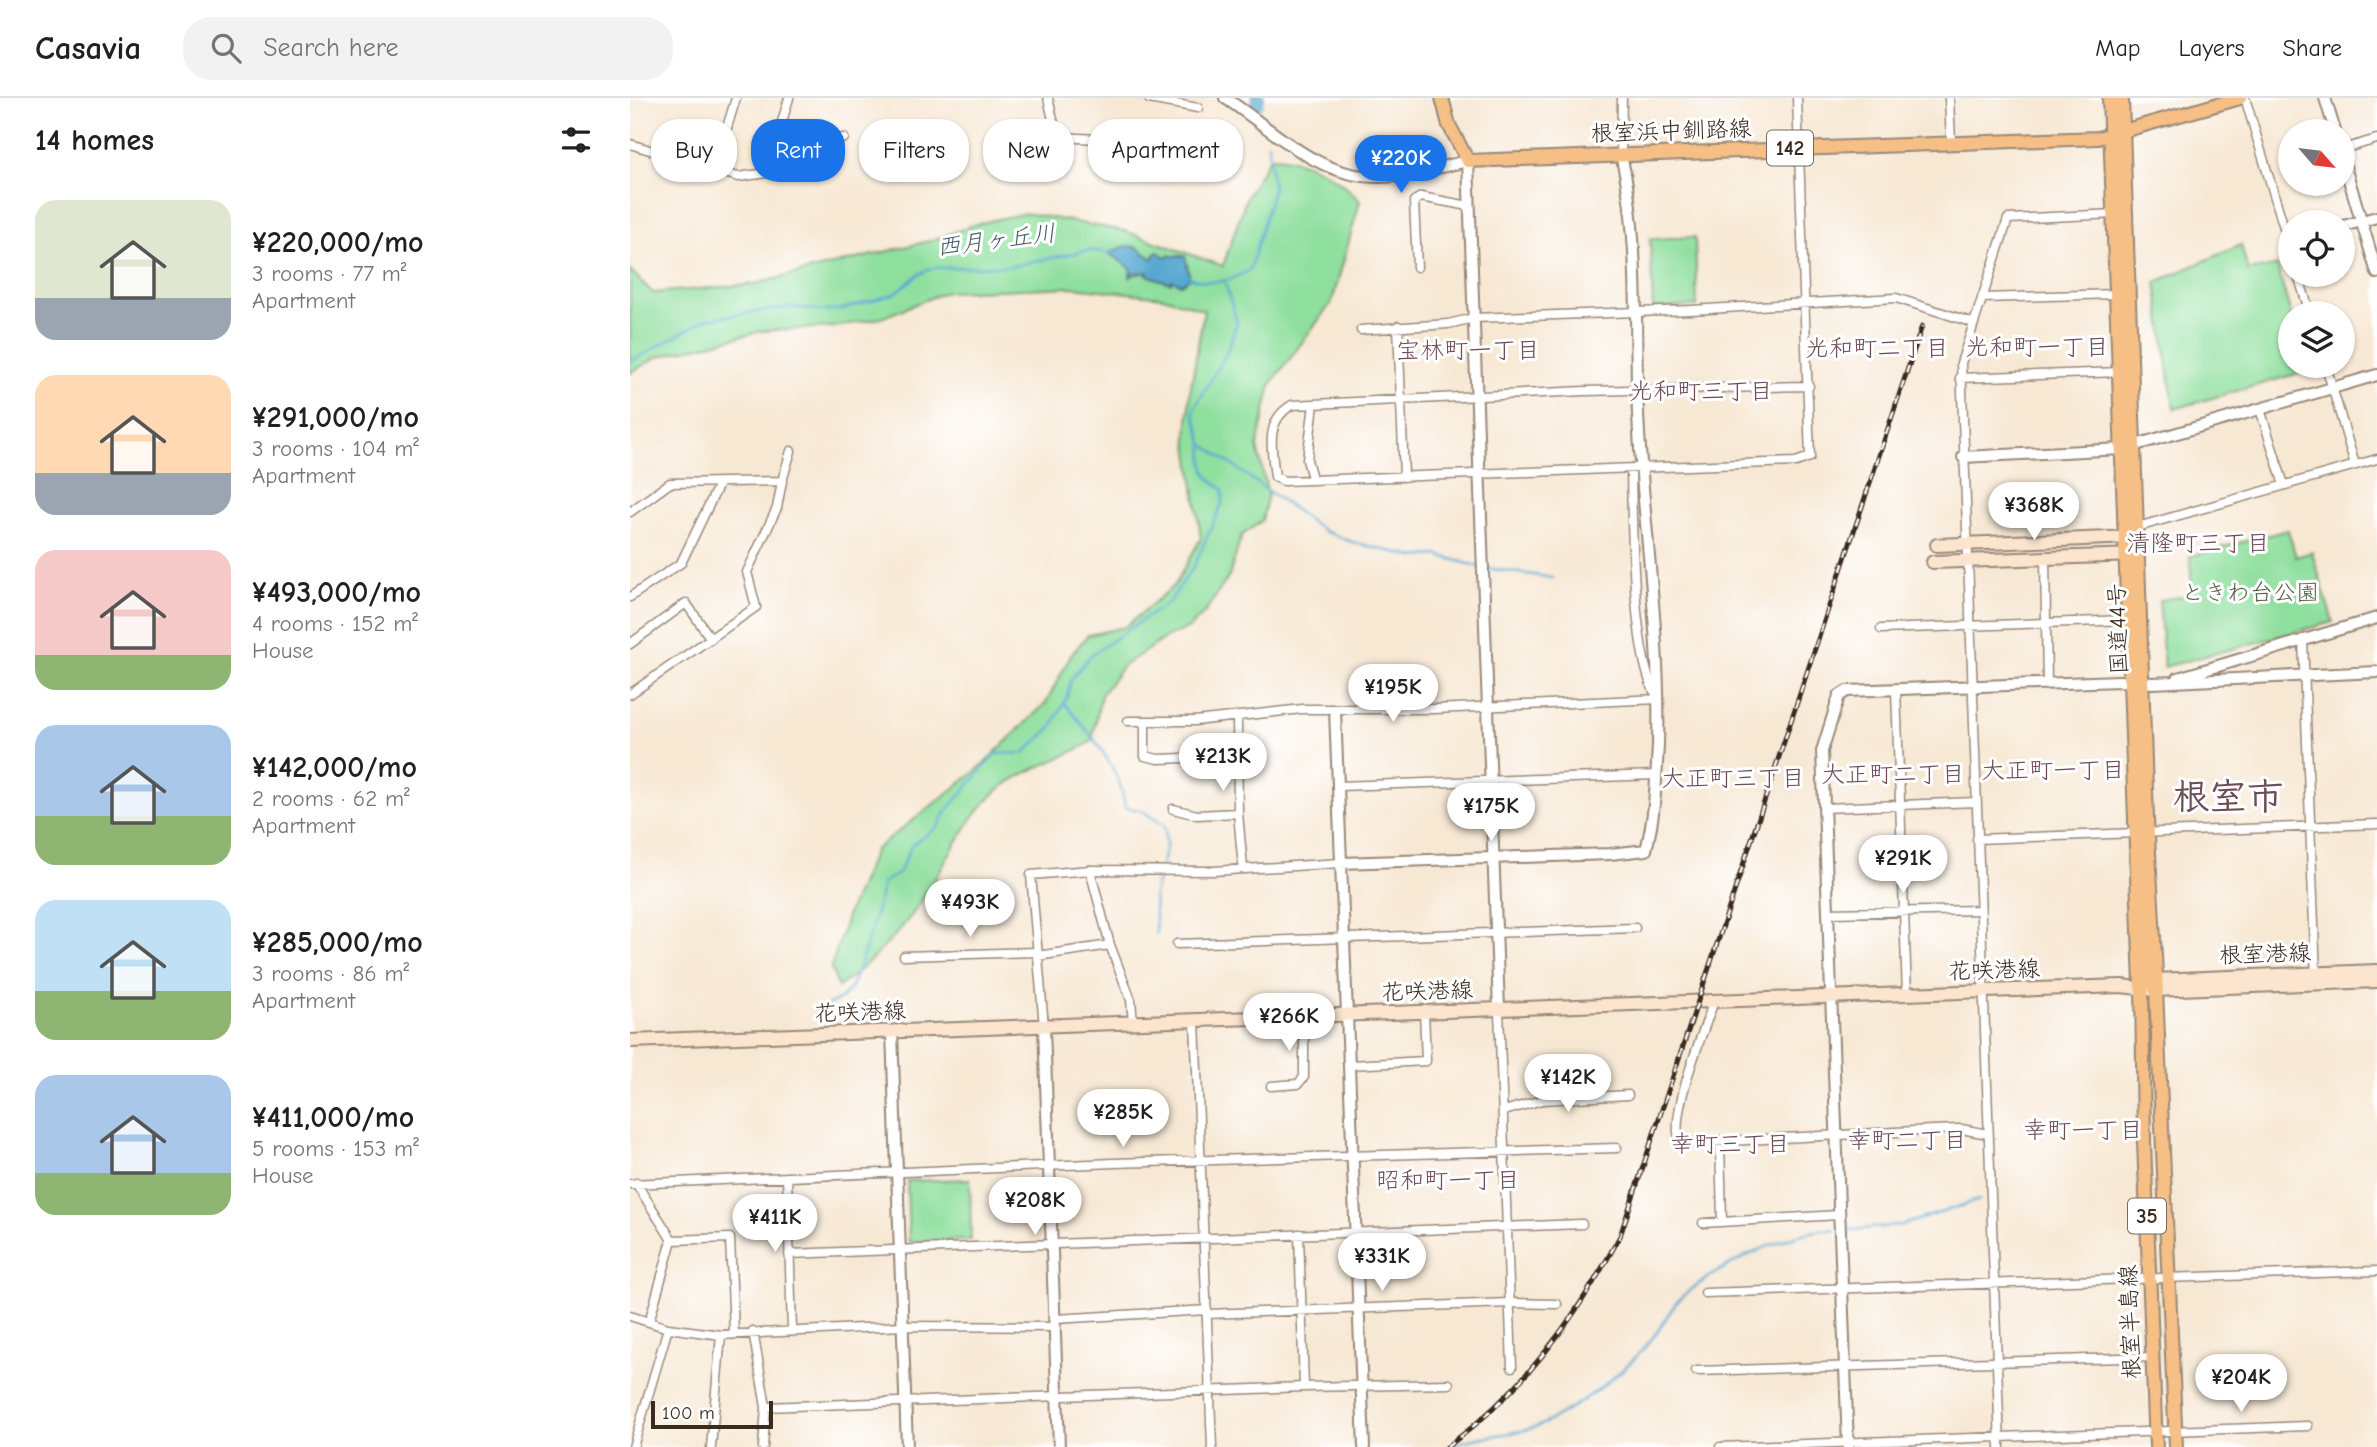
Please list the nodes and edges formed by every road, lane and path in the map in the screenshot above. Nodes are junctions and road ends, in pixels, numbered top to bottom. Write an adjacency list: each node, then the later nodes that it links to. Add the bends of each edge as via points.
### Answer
1 (736, 98): 16 (street)
2 (789, 98): 17 (street)
3 (1048, 98): 20 (street, via 1057,136)
4 (1144, 98): 5 (street)
5 (1149, 98): 15 (street)
6 (1225, 98): 28 (street, via 1297,149 1343,173 1397,176)
7 (1442, 98): 28 (main road, via 1449,125)
8 (1622, 98): 27 (street)
9 (1797, 98): 25 (street)
10 (1950, 98): 22 (street)
11 (2110, 98): 19 (highway, 国道44号)
12 (2121, 98): 19 (highway, 国道44号)
13 (2243, 98): 19 (main road); 31 (street)
14 (2325, 98): 18 (street)
15 (1198, 108)
16 (730, 119)
17 (783, 119)
18 (2331, 119)
19 (2117, 134): 22 (main road, 根室浜中釧路線 / 142); 32 (highway, 国道44号)
20 (1088, 138)
21 (2377, 139): 24 (street)
22 (1951, 142): 25 (main road, 根室浜中釧路線 / 142)
23 (630, 144): 26 (street)
24 (2356, 145)
25 (1798, 147): 27 (main road, 根室浜中釧路線 / 142); 40 (street)
26 (651, 150)
27 (1622, 154): 28 (main road, 根室浜中釧路線 / 142); 41 (street, via 1634,223)
28 (1468, 161): 30 (street)
29 (2354, 196): 34 (street)
30 (1469, 206): 36 (street, via 1421,197 1414,201); 42 (street)
31 (2279, 210)
32 (2119, 214): 38 (highway, 国道44号); 39 (street, via 2008,219); 57 (highway, 国道44号)
33 (2377, 216): 34 (street)
34 (2361, 221): 35 (street); 37 (street)
35 (2355, 223)
36 (1418, 267)
37 (2377, 273)
38 (2117, 294): 39 (street); 46 (highway, 国道44号)
39 (1982, 298): 43 (street)
40 (1804, 305): 41 (street); 43 (street, via 1896,298); 50 (street)
41 (1637, 311): 42 (street); 52 (street)
42 (1474, 318): 44 (street); 53 (street)
43 (1974, 323): 48 (street)
44 (1398, 326): 45 (street); 54 (street)
45 (1361, 330)
46 (2120, 372): 48 (street); 57 (highway, 国道44号)
47 (2377, 375): 51 (street)
48 (1960, 378): 59 (street)
49 (2329, 378): 51 (street)
50 (1809, 386): 52 (street); 62 (street, via 1810,457 1796,462)
51 (2332, 387): 56 (street); 61 (street)
52 (1638, 390): 53 (street); 62 (street)
53 (1476, 397): 54 (street); 64 (street)
54 (1402, 398): 55 (street); 65 (street)
55 (1314, 404): 66 (street, via 1307,460); 66 (street, via 1292,405 1281,412 1274,421 1271,440 1275,477 1284,481)
56 (2260, 409): 57 (street); 69 (street)
57 (2128, 448): 59 (street); 71 (highway, 国道44号)
58 (791, 451): 67 (street)
59 (1963, 457): 72 (street)
60 (2377, 459): 61 (street)
61 (2355, 465): 69 (street)
62 (1643, 469): 63 (street); 95 (street)
63 (1630, 470): 64 (street); 95 (street, via 1640,630 1646,665)
64 (1479, 475): 65 (street); 96 (street)
65 (1404, 477): 66 (street)
66 (1312, 478)
67 (782, 481): 68 (street); 84 (street, via 777,508 747,572 756,607)
68 (720, 482): 70 (street, via 670,484); 78 (street, via 681,563)
69 (2284, 485): 71 (street)
70 (630, 512)
71 (2129, 533): 72 (main road); 74 (highway, 国道44号)
72 (1966, 544): 73 (main road); 76 (street)
73 (1937, 545)
74 (2131, 555): 75 (main road); 80 (highway, 国道44号); 90 (highway, 国道44号)
75 (2045, 558): 76 (main road); 81 (street)
76 (1967, 560): 77 (main road); 82 (street)
77 (1933, 562)
78 (630, 597)
79 (2377, 618): 85 (street)
80 (2129, 620): 81 (street); 90 (highway, 国道44号)
81 (2046, 624): 82 (street); 91 (street)
82 (1969, 626): 83 (street); 92 (street)
83 (1881, 629)
84 (711, 639): 86 (street, via 686,603); 94 (street)
85 (2303, 639): 88 (street); 89 (street)
86 (630, 644)
87 (2377, 672): 88 (street)
88 (2304, 676): 89 (street); 111 (street)
89 (2161, 682): 90 (street)
90 (2137, 683): 91 (street); 112 (highway, 国道44号)
91 (2048, 684): 92 (street)
92 (1972, 687): 93 (street); 105 (street)
93 (1896, 690): 106 (street); 107 (street, via 1847,691 1839,696 1824,740)
94 (630, 694)
95 (1659, 699): 96 (street); 102 (street)
96 (1486, 706): 97 (street); 103 (street)
97 (1335, 710): 98 (street); 104 (street)
98 (1237, 716): 100 (street); 101 (street)
99 (1128, 721): 100 (street)
100 (1145, 721): 101 (street, via 1145,756)
101 (1237, 756): 109 (street)
102 (1657, 775): 103 (street); 114 (street, via 1646,850)
103 (1492, 782): 104 (street); 114 (street)
104 (1339, 786): 115 (street)
105 (1976, 802): 106 (street); 113 (street)
106 (1900, 806): 107 (street); 118 (street)
107 (1824, 808): 120 (street)
108 (1173, 809): 109 (street, via 1197,815)
109 (1238, 813): 116 (street)
110 (2377, 824): 111 (street)
111 (2309, 826): 112 (street); 129 (street)
112 (2142, 832): 113 (street); 131 (highway, 国道44号)
113 (1978, 839): 119 (street)
114 (1494, 859): 115 (street); 122 (street)
115 (1341, 863): 116 (street); 123 (street)
116 (1244, 868): 117 (street)
117 (1090, 870): 125 (street); 126 (street, via 1031,875)
118 (1905, 910): 119 (street); 120 (street); 133 (street)
119 (1980, 910): 132 (street)
120 (1828, 913): 134 (street)
121 (1635, 928): 122 (street)
122 (1496, 933): 123 (street); 136 (street)
123 (1344, 940): 124 (street); 138 (street)
124 (1177, 944)
125 (1110, 945): 126 (street); 141 (street, via 1131,1000)
126 (1037, 954): 127 (street); 142 (street)
127 (904, 956)
128 (2377, 971): 129 (main road, 根室港線)
129 (2316, 978): 130 (main road, 根室港線); 131 (main road, 根室港線)
130 (2377, 981)
131 (2151, 985): 132 (main road, 花咲港線); 173 (main road, 根室半島線 / 35); 174 (main road, 根室半島線 / 35)
132 (1983, 991): 133 (main road, 花咲港線); 149 (street)
133 (1907, 994): 134 (main road, 花咲港線)
134 (1831, 997): 135 (main road, 花咲港線); 150 (street)
135 (1714, 1002): 136 (main road, 花咲港線); 151 (street, via 1689,1071 1677,1128 1681,1139 1689,1143)
136 (1499, 1010): 137 (main road, 花咲港線); 148 (street)
137 (1424, 1012): 138 (main road, 花咲港線); 145 (street, via 1426,1062)
138 (1348, 1015): 139 (main road, 花咲港線); 145 (street)
139 (1304, 1017): 140 (main road, 花咲港線); 146 (street, via 1304,1077 1298,1084)
140 (1195, 1021): 141 (main road, 花咲港線); 155 (street)
141 (1133, 1023): 142 (main road, 花咲港線)
142 (1044, 1027): 143 (main road, 花咲港線); 156 (street)
143 (892, 1032): 144 (main road, 花咲港線); 157 (street)
144 (630, 1041)
145 (1350, 1065): 154 (street)
146 (1271, 1086)
147 (1628, 1095): 148 (street, via 1542,1100)
148 (1504, 1111): 153 (street)
149 (1988, 1134): 150 (street, via 1961,1129); 175 (street)
150 (1836, 1137): 151 (street); 160 (street)
151 (1720, 1140): 161 (street)
152 (1617, 1149): 153 (street)
153 (1506, 1151): 154 (street); 164 (street)
154 (1353, 1156): 155 (street); 165 (street)
155 (1199, 1160): 156 (street); 167 (street)
156 (1048, 1167): 157 (street); 169 (street)
157 (896, 1173): 158 (street); 170 (street)
158 (787, 1177): 159 (street); 171 (street)
159 (633, 1184): 168 (street)
160 (1839, 1215): 161 (street); 176 (street)
161 (1722, 1222): 162 (street)
162 (1703, 1223)
163 (1582, 1224): 164 (street)
164 (1508, 1226): 165 (street); 178 (street)
165 (1356, 1233): 166 (street); 180 (street)
166 (1299, 1234): 167 (street); 181 (street)
167 (1204, 1238): 169 (street); 182 (street)
168 (671, 1240): 184 (street); 190 (street, via 730,1238)
169 (1052, 1244): 170 (street); 185 (street)
170 (899, 1250): 171 (street); 186 (street)
171 (789, 1255): 188 (street)
172 (2377, 1270): 174 (street)
173 (2150, 1278): 174 (street); 175 (street); 192 (main road, 根室半島線 / 35)
174 (2169, 1278): 205 (main road, 根室半島線 / 35)
175 (1994, 1283): 176 (street); 193 (street)
176 (1842, 1289): 177 (street); 194 (street)
177 (1705, 1293)
178 (1510, 1303): 179 (street); 180 (street); 195 (street)
179 (1557, 1304)
180 (1359, 1308): 181 (street); 198 (street)
181 (1301, 1310): 182 (street); 199 (street)
182 (1207, 1312): 185 (street); 200 (street)
183 (630, 1316): 184 (street)
184 (649, 1322): 187 (street)
185 (1055, 1323): 186 (street); 201 (street)
186 (903, 1326): 188 (street); 202 (street)
187 (668, 1328): 191 (street); 210 (street)
188 (792, 1329): 189 (street)
189 (753, 1331): 190 (street); 203 (street)
190 (734, 1332): 191 (street)
191 (721, 1335): 211 (street)
192 (2153, 1357): 193 (street); 206 (main road, 根室半島線 / 35)
193 (1997, 1360): 194 (street); 207 (street)
194 (1845, 1366): 196 (street); 208 (street)
195 (1512, 1367)
196 (1696, 1371)
197 (1449, 1384): 198 (street)
198 (1362, 1385): 199 (street); 216 (street)
199 (1304, 1387): 200 (street)
200 (1210, 1390): 201 (street); 215 (street)
201 (1057, 1396): 202 (street); 214 (street)
202 (906, 1402): 203 (street); 213 (street)
203 (766, 1407): 212 (street)
204 (2308, 1426): 205 (street)
205 (2175, 1429): 206 (street); 220 (main road, 根室半島線 / 35)
206 (2156, 1431): 207 (street); 219 (main road, 根室半島線 / 35)
207 (2000, 1436): 208 (street); 218 (street)
208 (1848, 1444): 209 (street)
209 (1749, 1446): 217 (street)
210 (633, 1447)
211 (711, 1447)
212 (763, 1447)
213 (907, 1447)
214 (1059, 1447)
215 (1212, 1447)
216 (1364, 1447)
217 (1720, 1447)
218 (2000, 1447)
219 (2156, 1447)
220 (2176, 1447)

